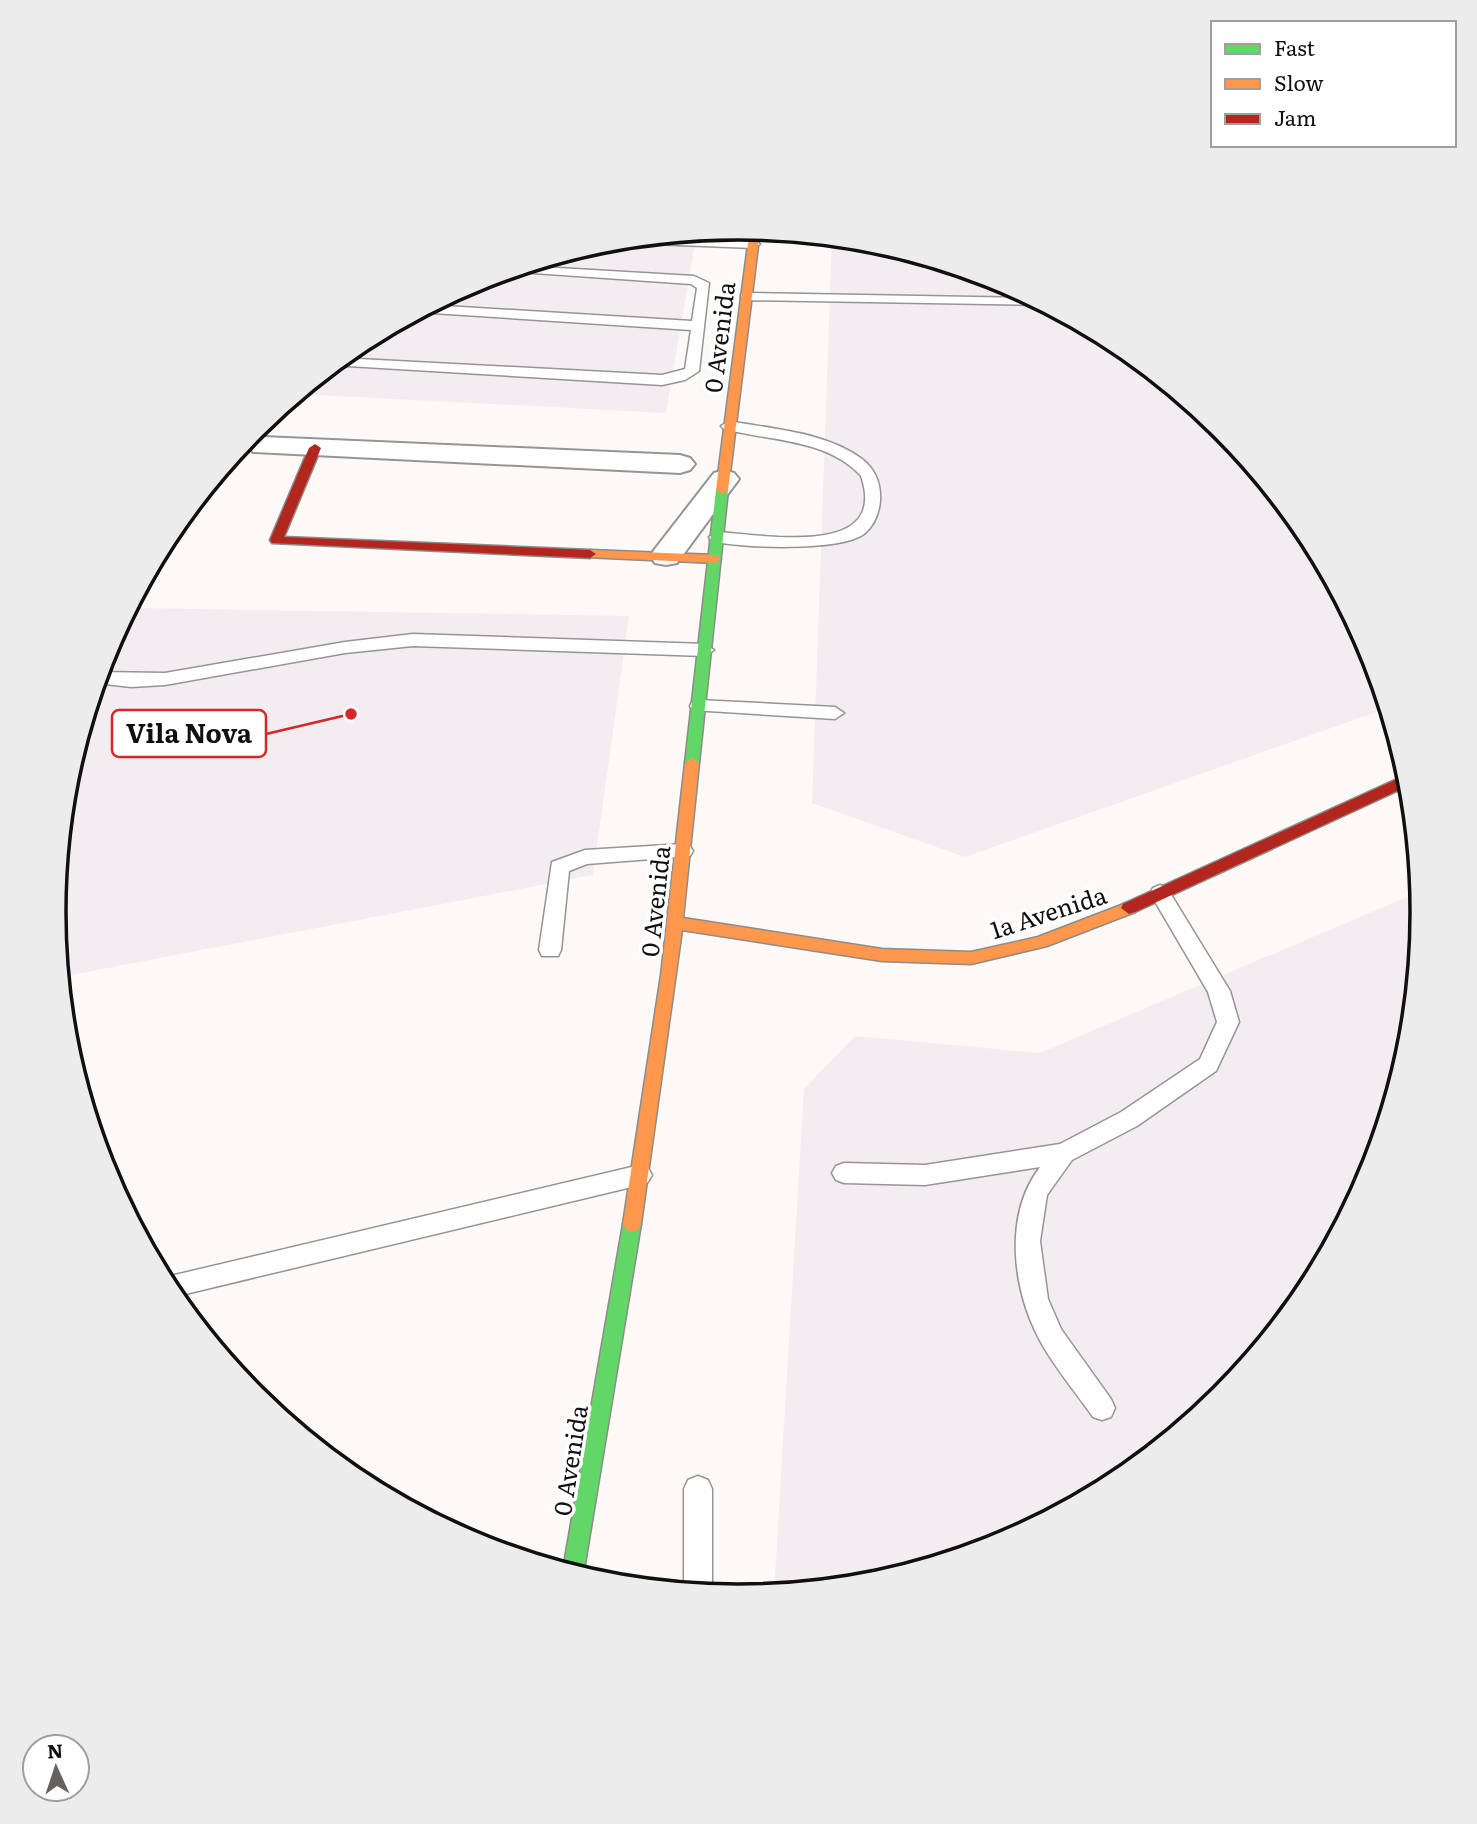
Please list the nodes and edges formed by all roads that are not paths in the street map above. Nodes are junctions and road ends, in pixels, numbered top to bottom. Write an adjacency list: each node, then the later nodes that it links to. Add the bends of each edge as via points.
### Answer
1 (754, 240): 3 (street, 0 Avenida)
2 (539, 271): 6 (lane, via 694,281 704,286)
3 (746, 297): 4 (lane); 8 (street, 0 Avenida)
4 (1020, 302)
5 (439, 310): 6 (lane)
6 (698, 326): 7 (lane, via 692,371 662,380)
7 (351, 363)
8 (729, 426): 12 (street, 0 Avenida); 13 (lane, via 838,452 868,475 871,503 859,531 838,538)
9 (263, 446): 10 (street)
10 (315, 448): 11 (street); 14 (street, via 276,540)
11 (680, 464)
12 (724, 479): 13 (street, 0 Avenida); 14 (street)
13 (718, 537): 15 (street, 0 Avenida)
14 (666, 556): 15 (street)
15 (715, 559): 16 (street, 0 Avenida)
16 (705, 650): 17 (lane, via 413,640 370,643 177,678); 18 (street, 0 Avenida)
17 (108, 680)
18 (699, 706): 19 (lane); 21 (street, 0 Avenida)
19 (835, 713)
20 (1399, 784): 22 (street, 1a Avenida)
21 (683, 851): 23 (street, 0 Avenida); 24 (lane, via 585,857 559,867)
22 (1160, 894): 23 (street, 1a Avenida, via 1041,942 971,958 883,955); 25 (lane, via 1219,991 1228,1022 1208,1065 1129,1119)
23 (675, 923): 27 (street, 0 Avenida)
24 (550, 950)
25 (1064, 1153): 26 (lane, via 925,1175); 29 (lane, via 1035,1192 1028,1241 1035,1299 1052,1337)
26 (844, 1173)
27 (640, 1175): 28 (lane); 31 (street, 0 Avenida)
28 (179, 1284)
29 (1102, 1408)
30 (698, 1489): 32 (lane)
31 (575, 1563)
32 (698, 1583)

